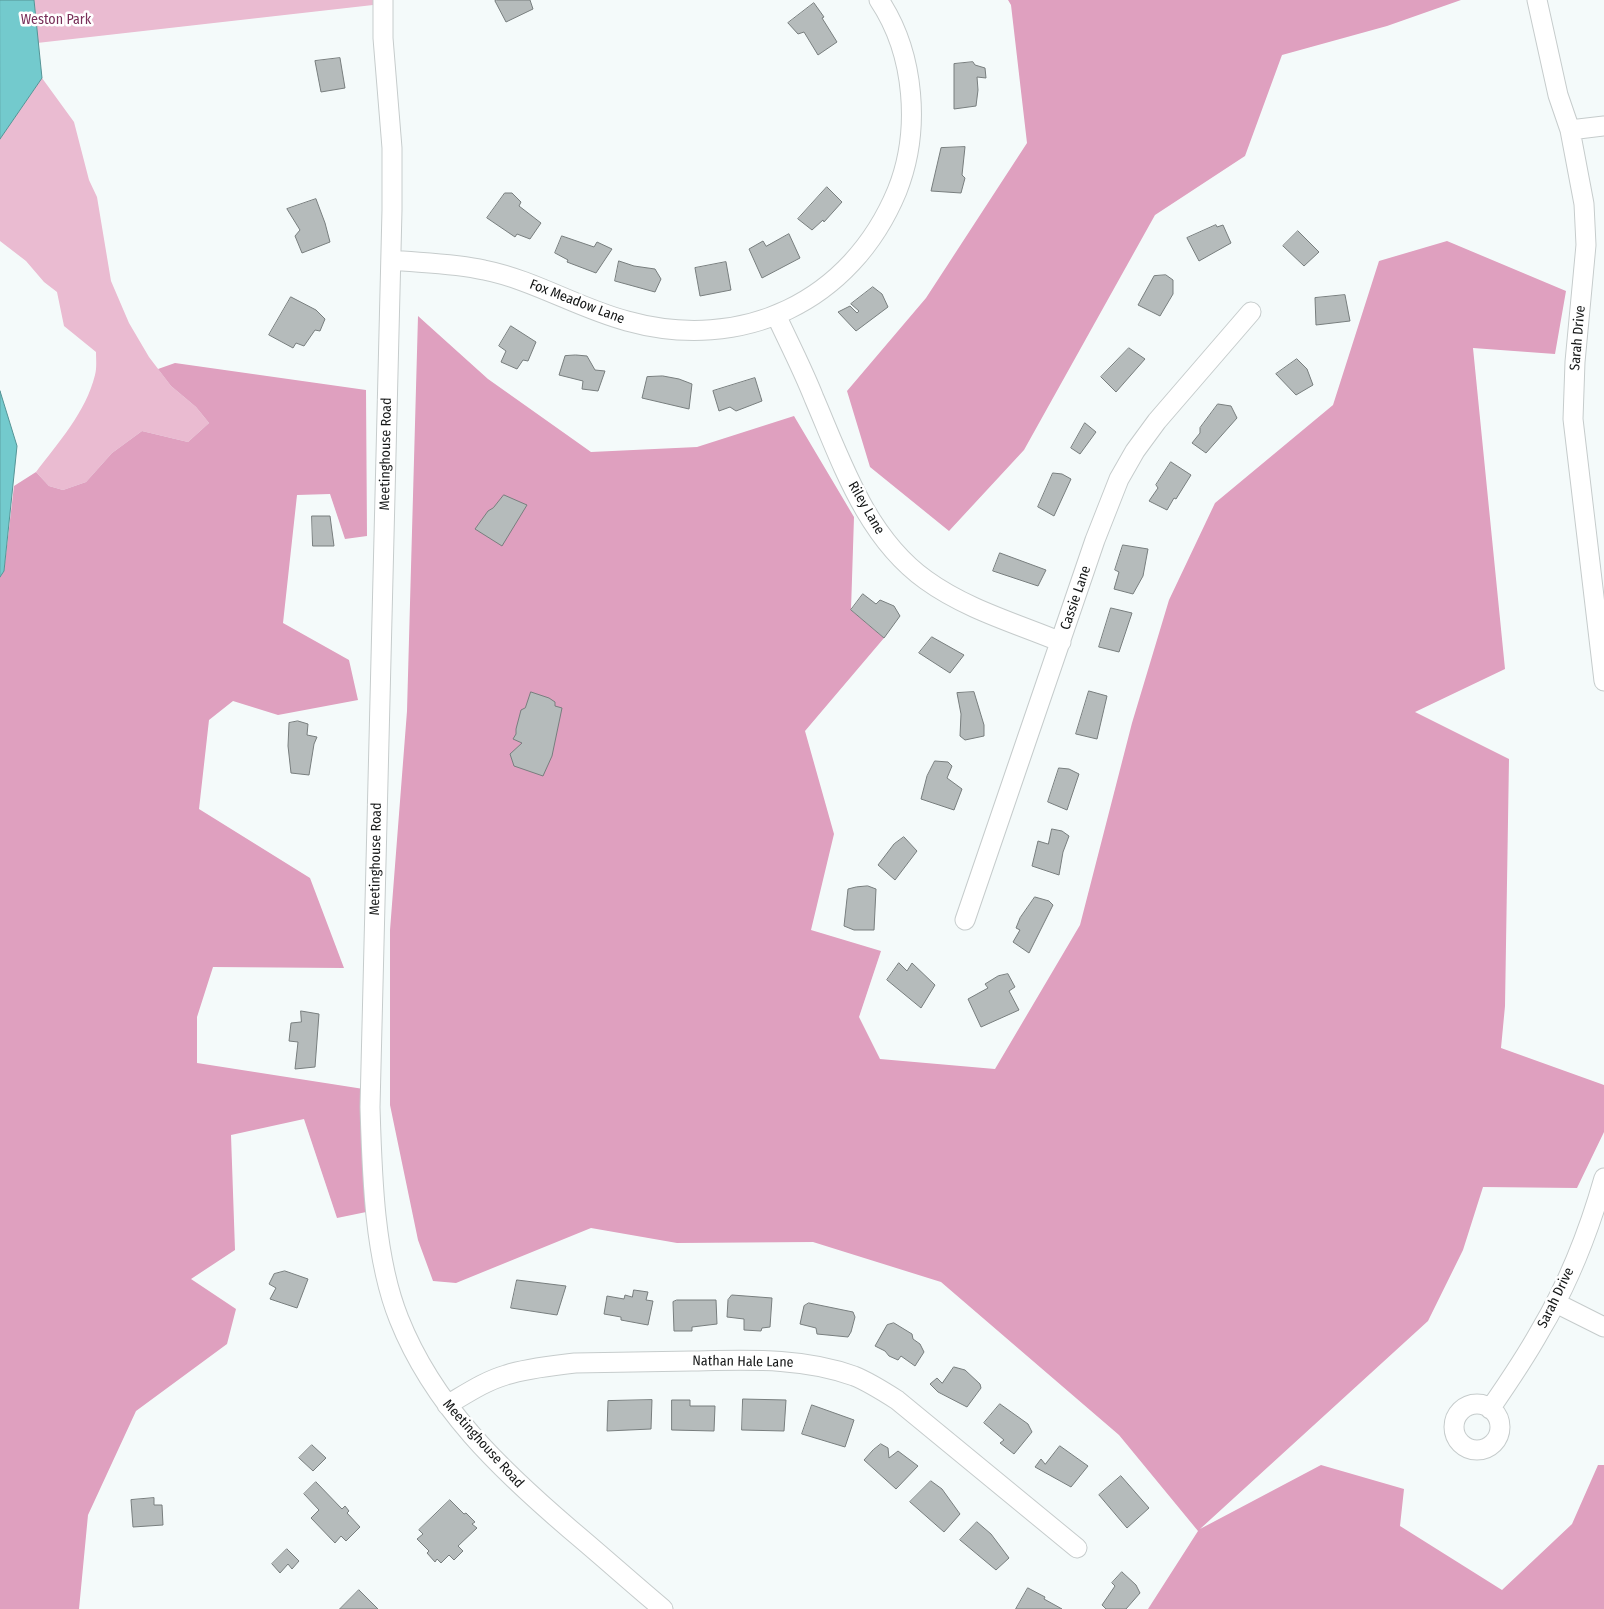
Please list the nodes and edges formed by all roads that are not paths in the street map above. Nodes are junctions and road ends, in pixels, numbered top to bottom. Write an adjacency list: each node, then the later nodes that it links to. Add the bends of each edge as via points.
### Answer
1 (383, 0): 6 (street, Meetinghouse Road, via 392,148)
2 (879, 0): 8 (street, Fox Meadow Lane, via 903,53 911,105 910,132 900,184 890,208 861,253 822,289)
3 (1536, 0): 5 (street, Sarah Drive, via 1558,96)
4 (1604, 126): 5 (street)
5 (1570, 130): 10 (street, Sarah Drive, via 1584,204 1586,245 1573,419)
6 (391, 260): 8 (street, Fox Meadow Lane, via 485,270 530,283 602,314 656,328 687,332 717,330 747,325); 15 (street, Meetinghouse Road, via 370,1090 372,1147 381,1247 393,1300 414,1352)
7 (1251, 312): 9 (street, Cassie Lane, via 1135,451 1106,510)
8 (776, 315): 9 (street, Riley Lane, via 847,476 886,541 927,581 998,618)
9 (1061, 642): 11 (street, Cassie Lane)
10 (1604, 681)
11 (966, 920)
12 (1604, 1178): 13 (street, Sarah Drive)
13 (1556, 1303): 14 (street); 16 (street, Sarah Drive)
14 (1604, 1327)
15 (447, 1405): 17 (street, Nathan Hale Lane, via 505,1375 560,1364 713,1360 787,1361 817,1366 855,1377 897,1400); 18 (street, Meetinghouse Road, via 527,1492)
16 (1490, 1409)
17 (1077, 1548)
18 (663, 1609)

